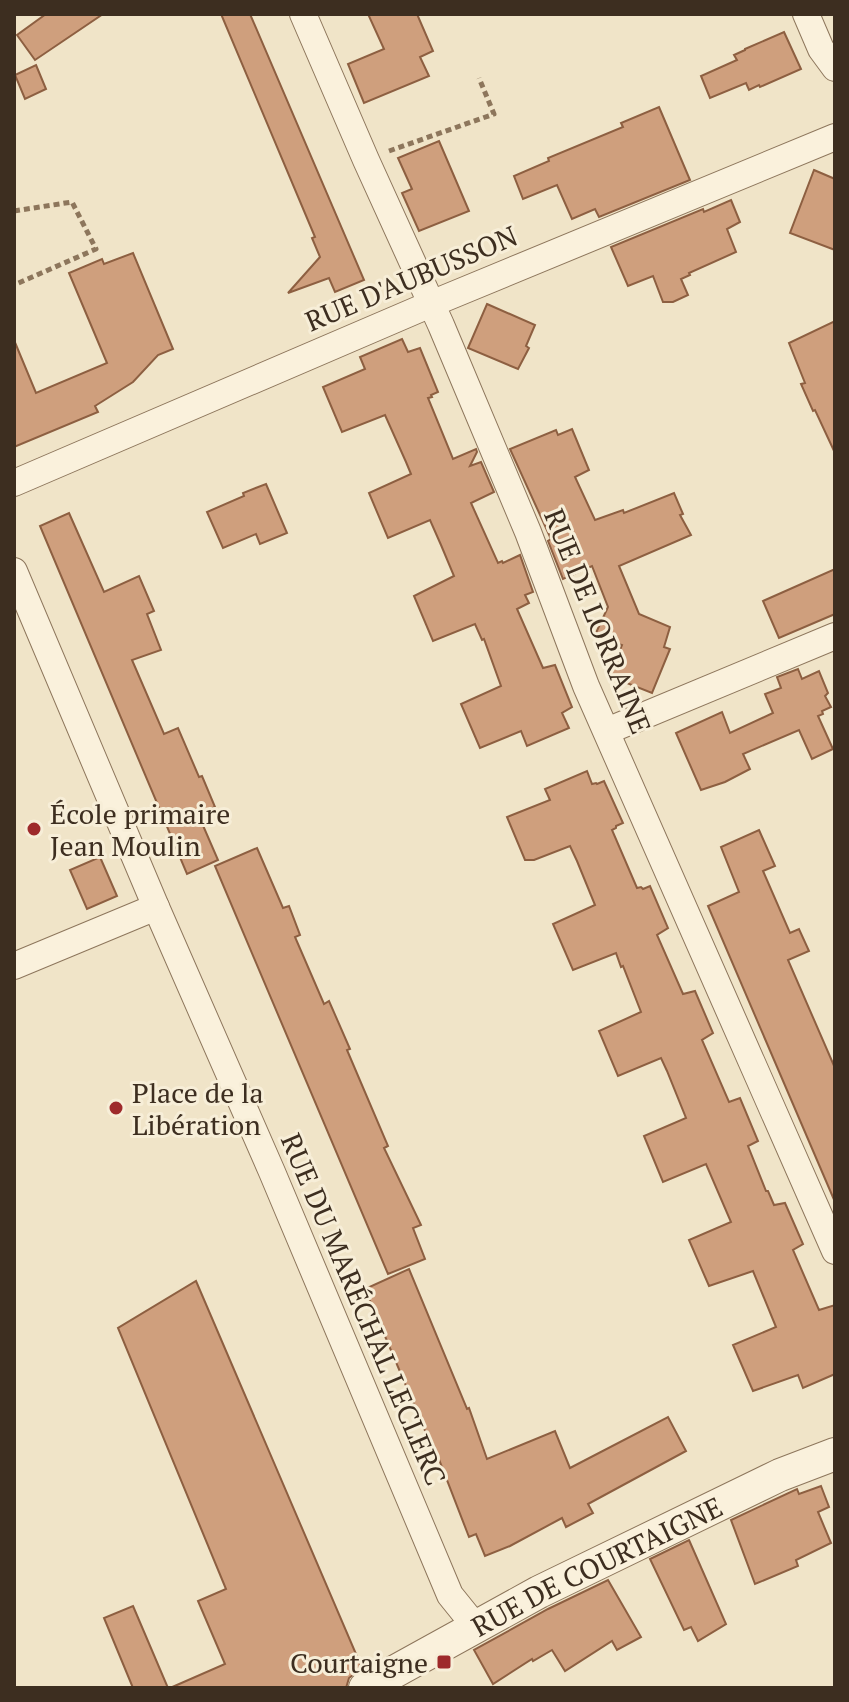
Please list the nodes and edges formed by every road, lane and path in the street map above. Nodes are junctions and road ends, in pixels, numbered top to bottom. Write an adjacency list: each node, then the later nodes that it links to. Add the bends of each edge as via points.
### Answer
1 (303, 14): 6 (street, RUE DE LORRAINE)
2 (806, 14): 3 (street)
3 (835, 68)
4 (479, 78): 6 (path, via 494,114)
5 (835, 137): 9 (street, RUE D'AUBUSSON)
6 (366, 160): 9 (street, RUE DE LORRAINE)
7 (14, 211): 8 (path, via 72,202 96,249)
8 (14, 285)
9 (431, 304): 10 (street, RUE D'AUBUSSON); 13 (street, RUE DE LORRAINE)
10 (14, 483)
11 (14, 571): 14 (street, RUE DU MARÉCHAL LECLERC)
12 (835, 636): 13 (street)
13 (607, 731): 16 (street, RUE DE LORRAINE)
14 (156, 907): 15 (street); 18 (street, RUE DU MARÉCHAL LECLERC, via 450,1595)
15 (14, 966)
16 (835, 1251)
17 (835, 1454): 18 (street, RUE DE COURTAIGNE, via 780,1475)
18 (475, 1626): 19 (street, RUE DE COURTAIGNE)
19 (365, 1688)

